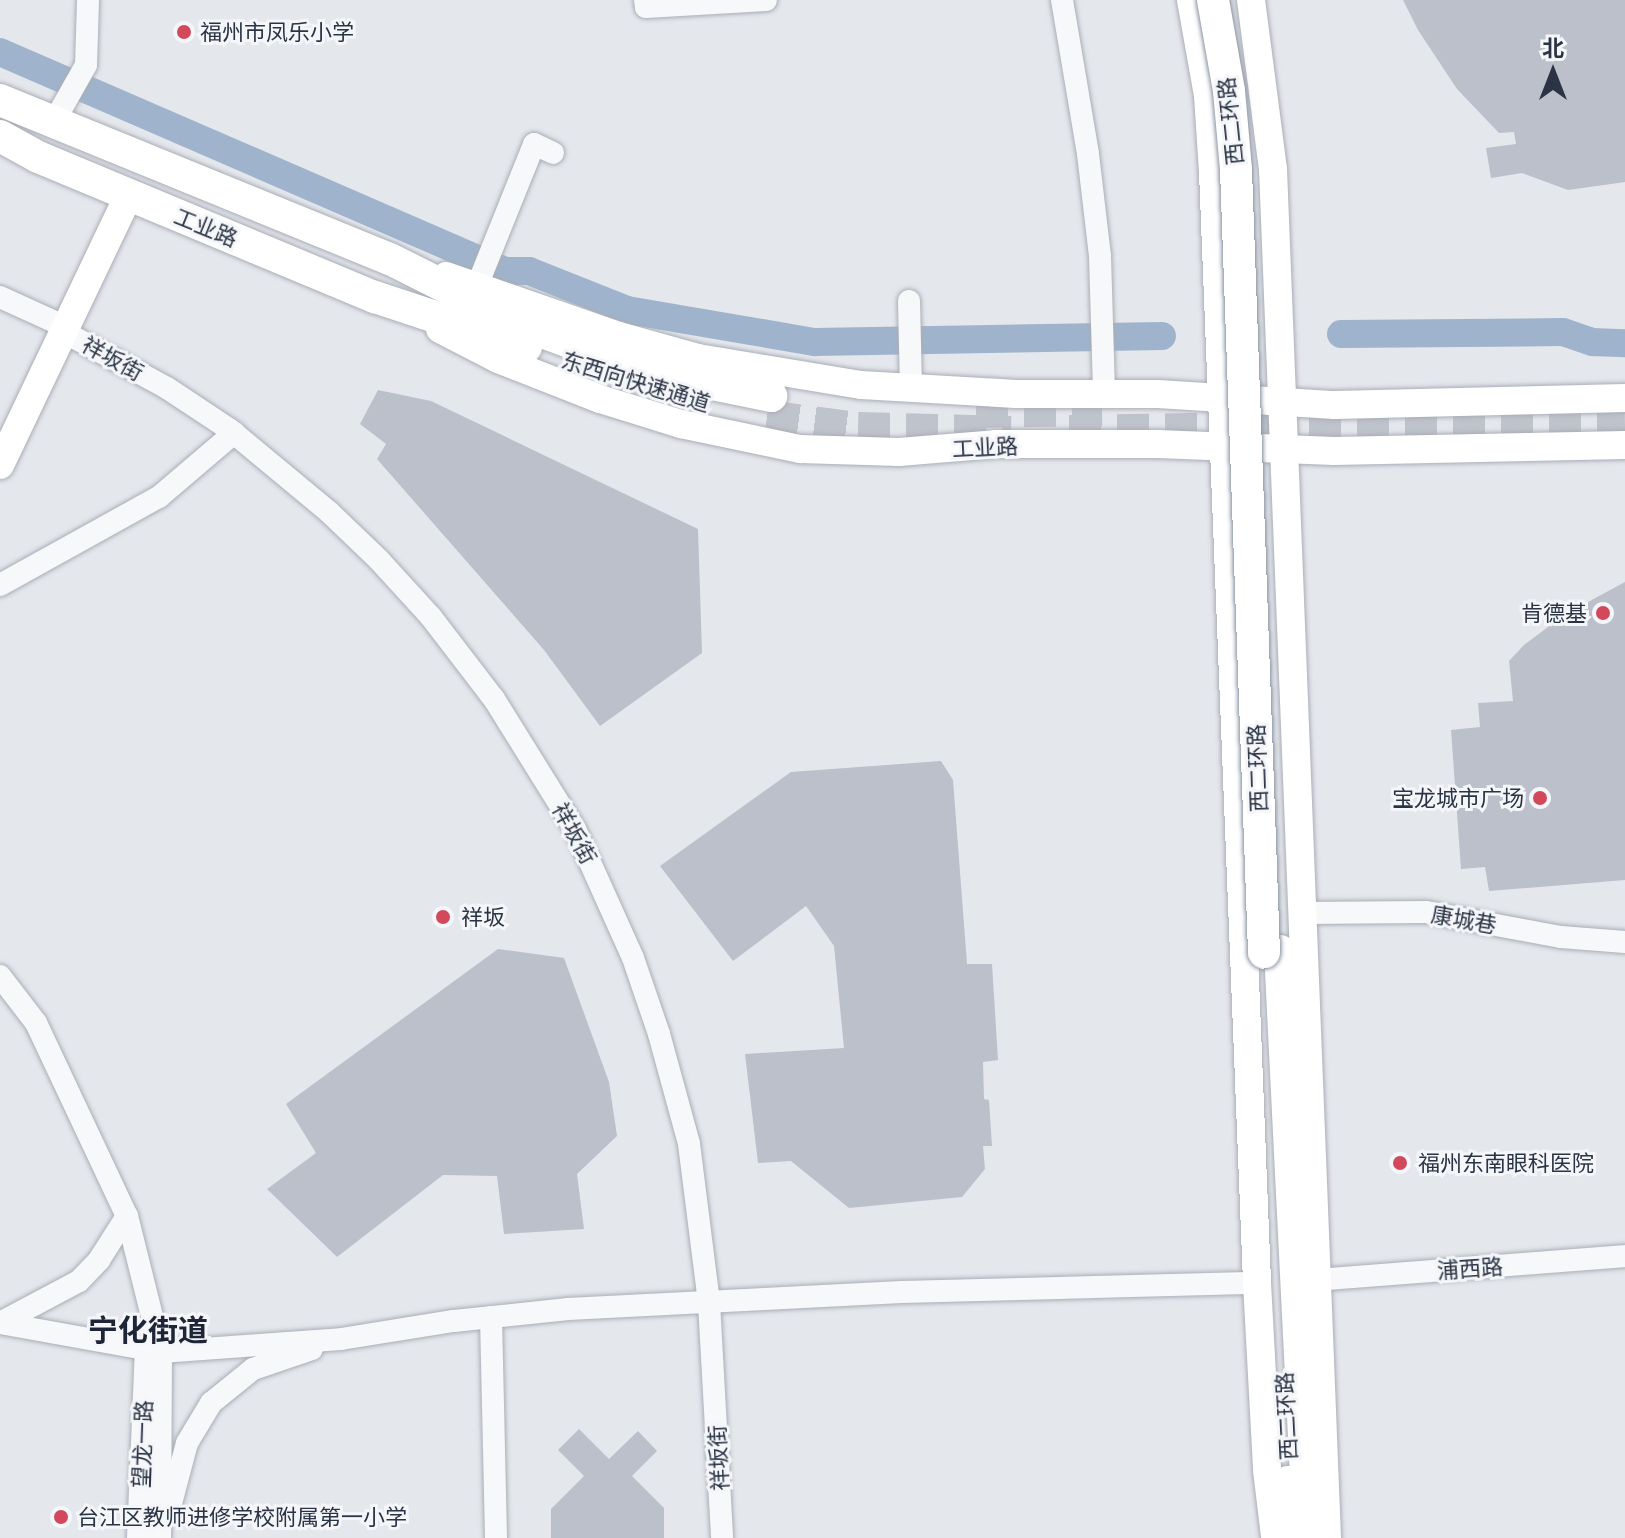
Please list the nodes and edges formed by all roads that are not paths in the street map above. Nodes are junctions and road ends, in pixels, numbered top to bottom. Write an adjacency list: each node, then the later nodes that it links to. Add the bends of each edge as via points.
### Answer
1 (88, 0): 11 (street, via 86,65)
2 (645, 0): 3 (street, via 646,7)
3 (766, 0)
4 (1062, 0): 25 (street, via 1088,154 1105,327)
5 (1191, 0): 26 (main road, via 1208,95)
6 (1213, 0): 39 (highway, 西二环路, bridge, via 1236,170)
7 (1233, 0): 39 (highway, 西二环路, via 1254,170)
8 (1251, 0): 28 (main road, via 1273,169)
9 (0, 88): 11 (main road, 工业路)
10 (0, 100): 11 (highway, 工业路)
11 (59, 112): 17 (highway, 工业路)
12 (0, 136): 15 (highway, 工业路)
13 (0, 145): 15 (main road, 工业路)
14 (553, 153): 18 (street, via 534,144)
15 (38, 157): 16 (highway, 工业路)
16 (122, 192): 20 (highway, 工业路); 22 (main road)
17 (390, 259): 18 (main road, 工业路); 23 (highway, 工业路)
18 (481, 278): 24 (main road, 工业路, via 619,336 698,358 779,374)
19 (0, 297): 22 (street, 祥坂街)
20 (375, 297): 23 (highway, 工业路); 33 (main road, 工业路, via 498,359 600,399 763,444 899,452 997,444)
21 (909, 311): 24 (street)
22 (58, 326): 30 (main road); 31 (street, 祥坂街); 35 (main road)
23 (510, 331): 29 (highway, 东西向快速通道, via 606,376 688,400)
24 (911, 388): 25 (main road, 工业路)
25 (1104, 394): 26 (main road, 工业路)
26 (1223, 398): 28 (main road, 工业路); 33 (main road)
27 (1625, 398): 28 (main road, 工业路)
28 (1282, 402): 34 (main road)
29 (769, 406)
30 (0, 431)
31 (234, 433): 36 (street, via 159,497); 45 (street, 祥坂街, via 329,512 415,598 494,699 575,829 633,958 674,1085 694,1172)
32 (1625, 445): 34 (main road, 工业路)
33 (1225, 447): 34 (main road, 工业路); 44 (main road)
34 (1284, 449): 37 (main road)
35 (0, 465)
36 (0, 585)
37 (1302, 913): 38 (street, 康城巷, via 1437,913 1561,937); 43 (main road)
38 (1625, 942)
39 (1272, 951): 55 (highway, 西二环路, via 1288,1469); 56 (highway, 西二环路)
40 (0, 976): 41 (street, via 36,1023)
41 (127, 1216): 47 (street, via 79,1281); 49 (street)
42 (1625, 1256): 43 (street, 浦西路)
43 (1315, 1280): 57 (main road)
44 (1257, 1283): 45 (street); 54 (main road)
45 (709, 1303): 46 (street); 53 (street, 祥坂街)
46 (491, 1317): 48 (street); 52 (street)
47 (0, 1323): 49 (street)
48 (341, 1339): 49 (street); 50 (street, via 253,1369 211,1403 187,1443)
49 (154, 1351): 50 (street, 望龙一路); 51 (street, 望龙一路)
50 (161, 1535)
51 (138, 1538)
52 (496, 1538)
53 (722, 1538)
54 (1276, 1538)
55 (1285, 1538)
56 (1309, 1538)
57 (1327, 1538)

